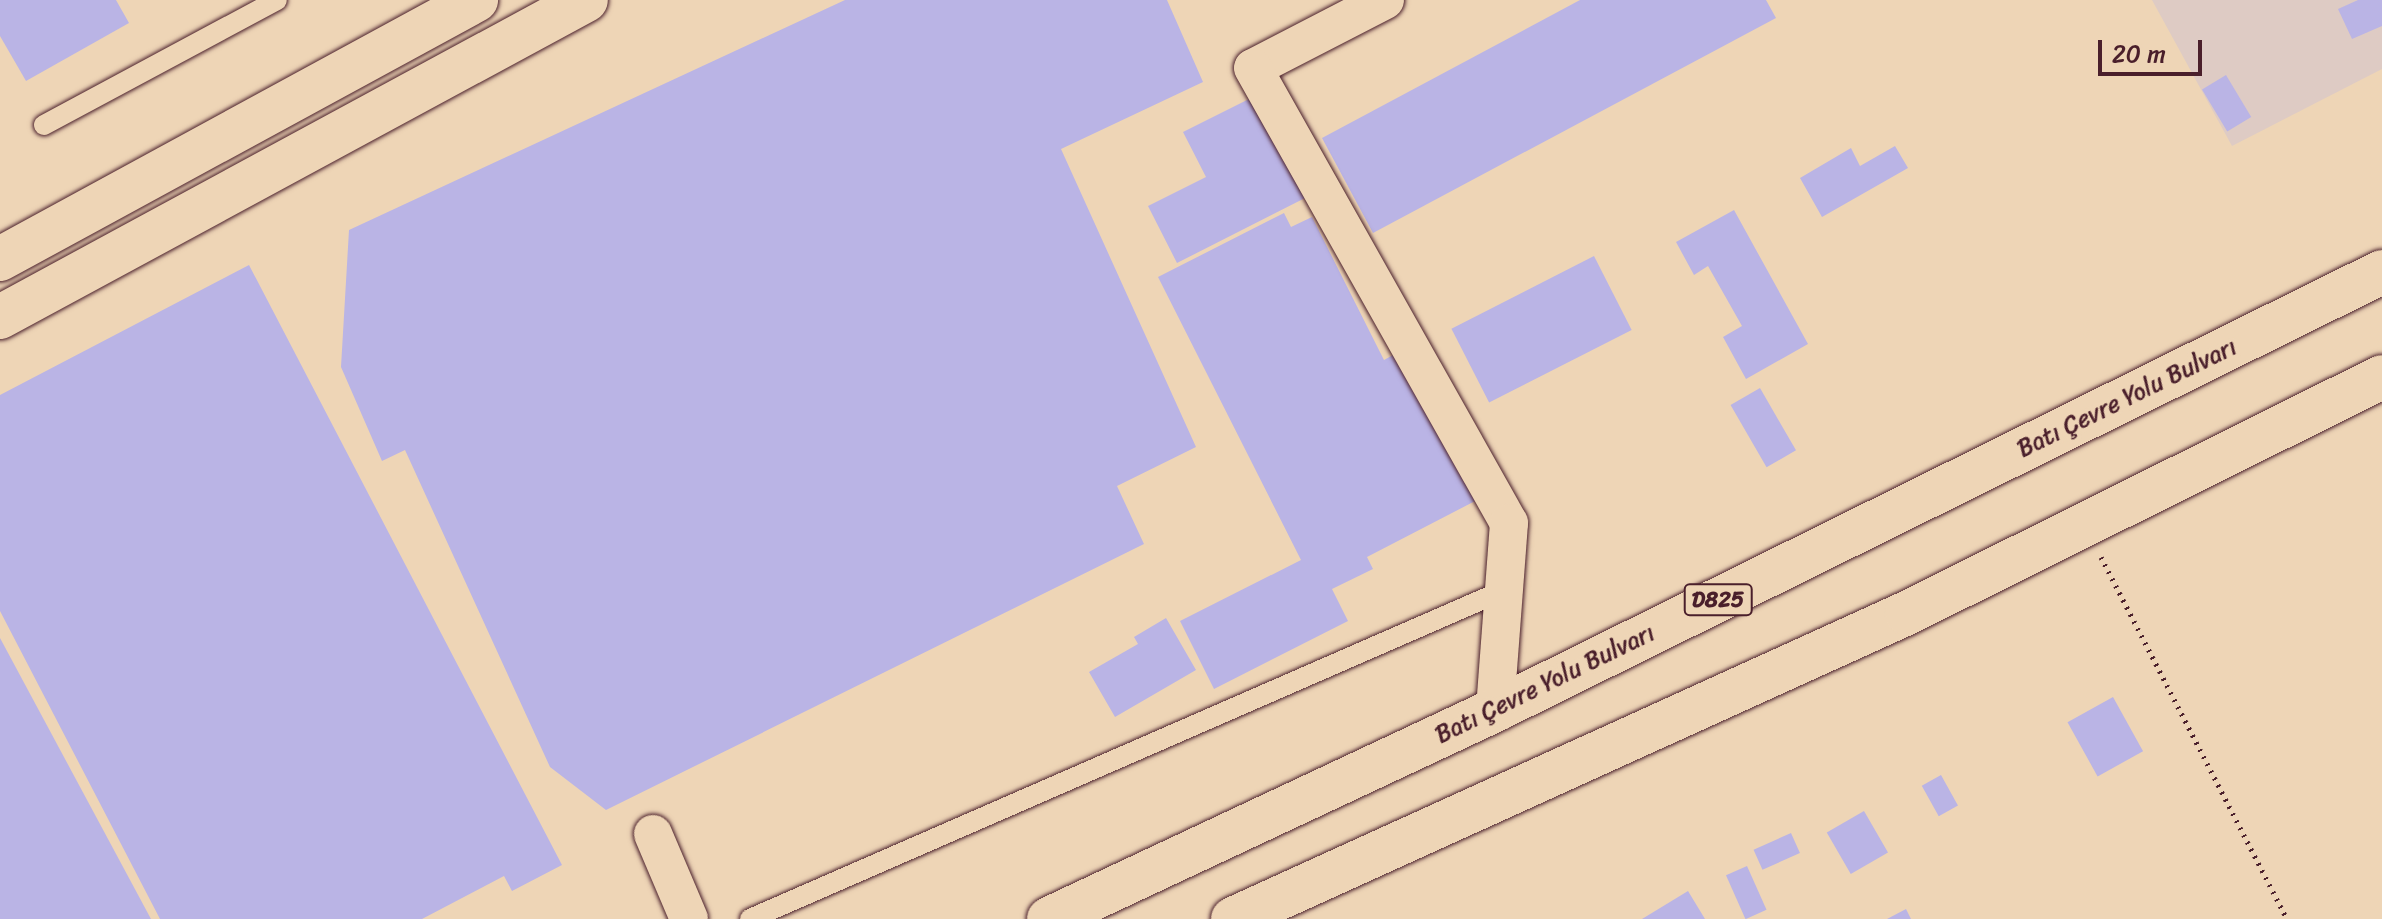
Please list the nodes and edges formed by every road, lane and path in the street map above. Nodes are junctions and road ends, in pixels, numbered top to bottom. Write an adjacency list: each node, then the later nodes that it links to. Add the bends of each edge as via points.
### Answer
1 (277, 0): 5 (lane)
2 (476, 0): 6 (main road)
3 (586, 0): 8 (main road)
4 (1385, 0): 11 (street, via 1253,68 1509,523)
5 (44, 125)
6 (0, 259)
7 (2382, 272): 12 (main road, Batı Çevre Yolu Bulvarı / D825)
8 (0, 317)
9 (2382, 377): 10 (main road)
10 (2084, 524): 17 (main road, via 1907,613); 18 (path)
11 (1504, 590): 12 (street); 15 (lane)
12 (1495, 710): 16 (main road, Batı Çevre Yolu Bulvarı / D825)
13 (653, 834): 14 (street)
14 (689, 919)
15 (750, 919)
16 (1049, 919)
17 (1233, 919)
18 (2287, 919)

